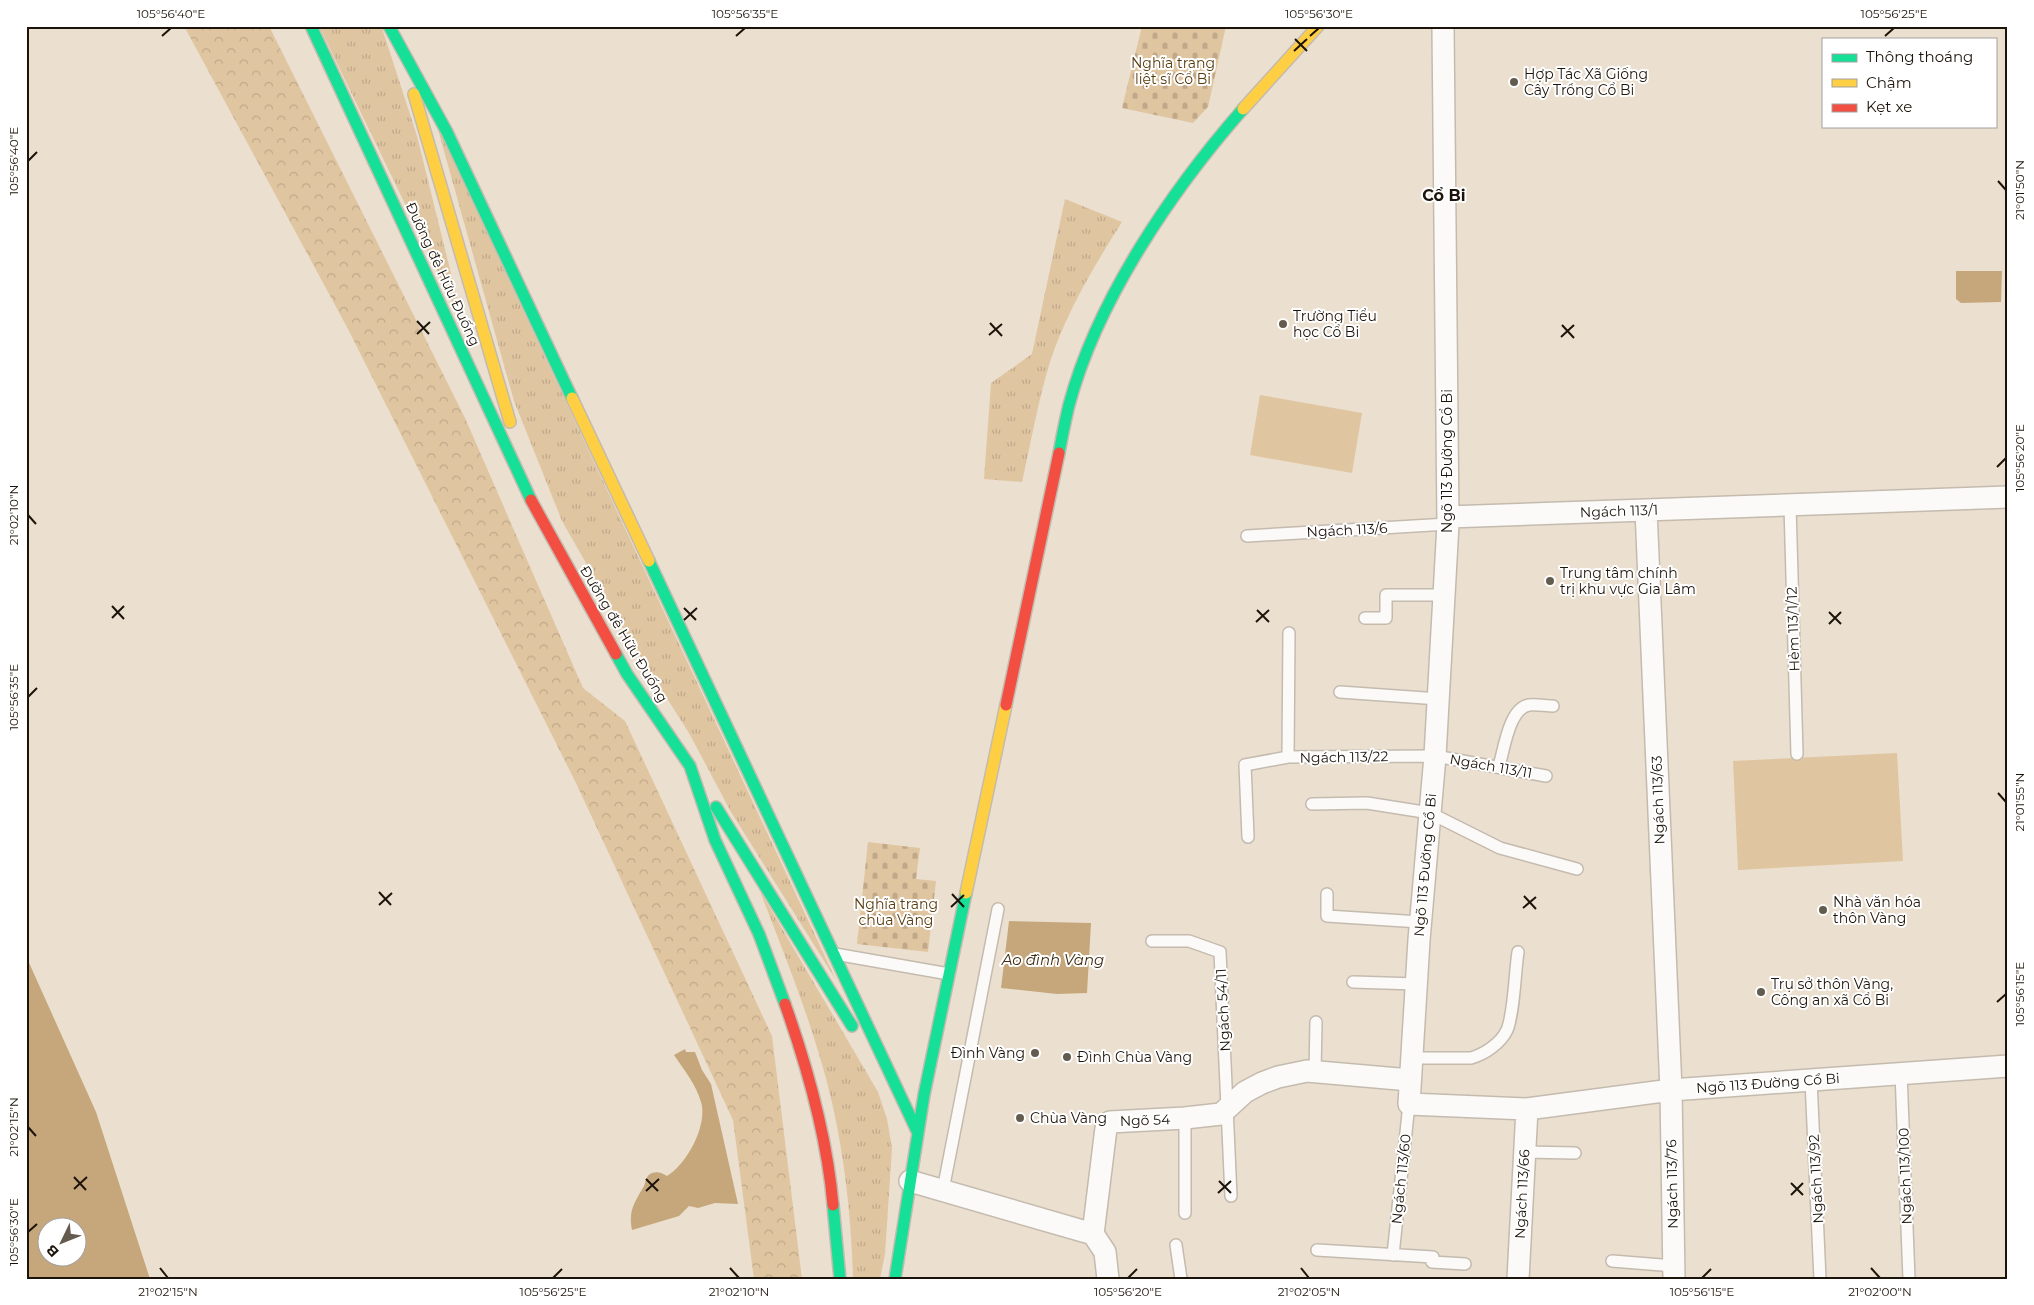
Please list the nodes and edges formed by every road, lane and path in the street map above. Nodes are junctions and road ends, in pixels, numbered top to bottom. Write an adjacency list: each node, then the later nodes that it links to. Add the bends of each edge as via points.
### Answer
1 (311, 26): 8 (main road, Đường đê Hữu Đuống)
2 (389, 26): 5 (main road)
3 (1318, 26): 34 (main road, via 1217,138 1166,207 1116,289 1083,361 1069,404)
4 (1443, 26): 10 (street, Ngõ 113 Đường Cổ Bi)
5 (398, 42): 8 (main road); 33 (main road, via 447,132)
6 (2008, 497): 7 (street, Ngách 113/1)
7 (1790, 505): 9 (street, Ngách 113/1); 18 (lane, Hẻm 113/1/12)
8 (536, 510): 21 (main road, Đường đê Hữu Đuống, via 627,674)
9 (1646, 510): 10 (street, Ngách 113/1); 44 (street, Ngách 113/63)
10 (1448, 520): 11 (lane, Ngách 113/6); 12 (street, Ngõ 113 Đường Cổ Bi)
11 (1247, 536)
12 (1445, 595): 13 (lane, via 1386,595 1386,618); 16 (street, Ngõ 113 Đường Cổ Bi)
13 (1365, 618)
14 (1289, 633): 20 (lane, Ngách 113/22)
15 (1340, 692): 16 (lane)
16 (1439, 698): 19 (street, Ngõ 113 Đường Cổ Bi)
17 (1553, 706): 22 (lane, via 1521,708 1511,722)
18 (1797, 754)
19 (1435, 756): 20 (lane, Ngách 113/22); 22 (lane, Ngách 113/11); 25 (street, Ngõ 113 Đường Cổ Bi)
20 (1288, 757): 26 (lane, via 1245,765)
21 (690, 766): 49 (main road); 64 (main road, Đường đê Hữu Đuống, via 715,840 759,934 799,1042 828,1167)
22 (1499, 766): 23 (lane, Ngách 113/11)
23 (1546, 776)
24 (1312, 804): 25 (lane, via 1366,803)
25 (1430, 813): 27 (lane, via 1500,848); 30 (street, Ngõ 113 Đường Cổ Bi)
26 (1248, 838)
27 (1577, 869)
28 (1327, 894): 30 (lane, via 1327,916)
29 (998, 909): 53 (lane)
30 (1420, 922): 36 (street, Ngõ 113 Đường Cổ Bi)
31 (1152, 941): 46 (lane, Ngách 54/11, via 1189,941 1220,952)
32 (1518, 952): 38 (lane, via 1508,1027 1488,1051 1471,1058)
33 (834, 954): 34 (lane); 49 (main road)
34 (949, 974): 49 (main road)
35 (1353, 982): 36 (lane)
36 (1416, 984): 38 (street, Ngõ 113 Đường Cổ Bi)
37 (1316, 1022): 40 (lane)
38 (1412, 1058): 42 (street, Ngõ 113 Đường Cổ Bi)
39 (2008, 1066): 41 (street, Ngõ 113 Đường Cổ Bi)
40 (1315, 1072): 42 (street, Ngõ 54); 46 (street, Ngõ 54, via 1290,1073 1262,1083 1245,1092)
41 (1901, 1073): 43 (street, Ngõ 113 Đường Cổ Bi); 69 (lane, Ngách 113/100)
42 (1410, 1080): 45 (street, Ngõ 113 Đường Cổ Bi)
43 (1811, 1080): 44 (street, Ngõ 113 Đường Cổ Bi); 68 (lane, Ngách 113/92)
44 (1670, 1090): 47 (street, Ngõ 113 Đường Cổ Bi); 62 (street, Ngách 113/76)
45 (1409, 1104): 47 (street, Ngõ 113 Đường Cổ Bi); 59 (lane, Ngách 113/60)
46 (1228, 1109): 48 (street, Ngõ 54, via 1221,1114); 54 (lane)
47 (1527, 1109): 50 (street, Ngách 113/66)
48 (1185, 1118): 55 (lane); 56 (street, Ngõ 54, via 1114,1121 1108,1124)
49 (917, 1131): 52 (main road)
50 (1524, 1152): 51 (lane); 67 (street, Ngách 113/66)
51 (1575, 1153)
52 (910, 1181): 53 (street); 63 (main road)
53 (943, 1190): 56 (street)
54 (1231, 1196)
55 (1185, 1213)
56 (1093, 1234): 65 (street, via 1105,1252)
57 (1176, 1245): 66 (lane)
58 (1317, 1250): 59 (lane)
59 (1393, 1255): 61 (lane, via 1432,1257 1432,1262)
60 (1612, 1261): 62 (lane)
61 (1465, 1264)
62 (1674, 1272)
63 (899, 1274)
64 (840, 1279)
65 (1108, 1279)
66 (1181, 1279)
67 (1518, 1279)
68 (1820, 1279)
69 (1910, 1279)

